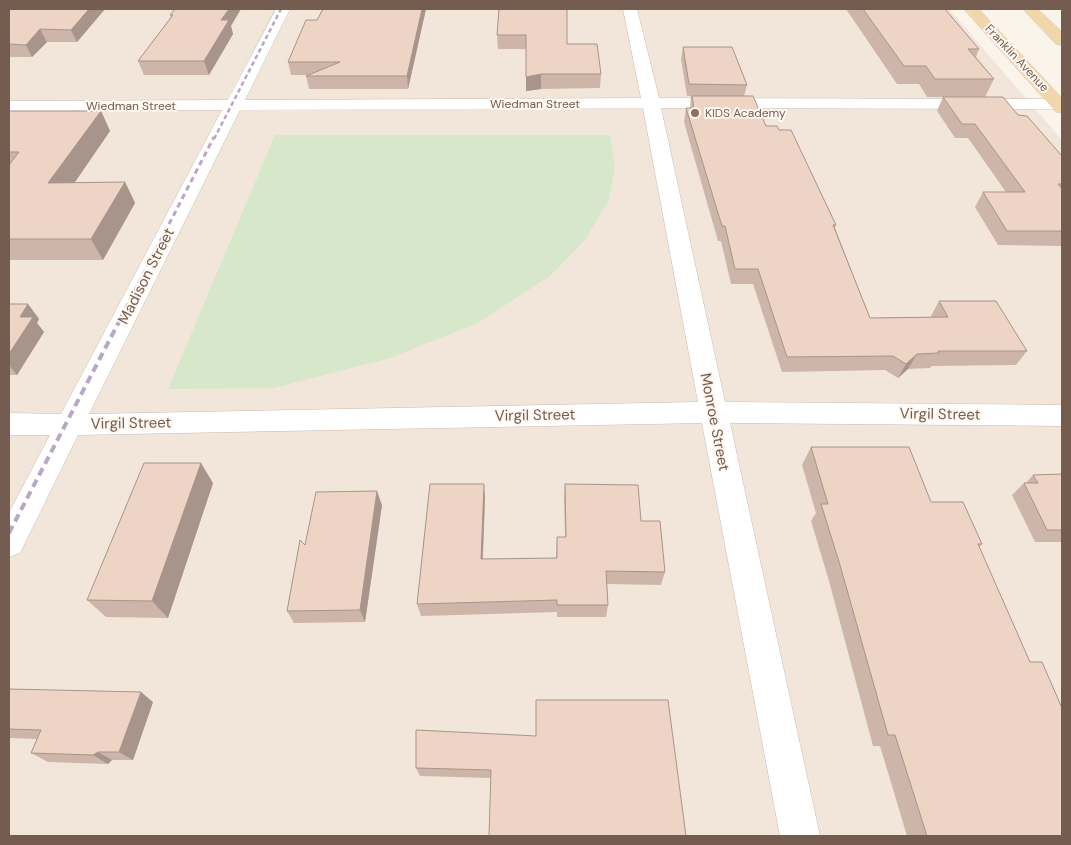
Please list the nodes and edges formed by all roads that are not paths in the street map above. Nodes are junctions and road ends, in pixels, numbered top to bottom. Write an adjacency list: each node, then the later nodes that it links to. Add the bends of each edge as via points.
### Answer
1 (283, 9): 9 (street, Madison Street)
2 (630, 9): 6 (street, Monroe Street)
3 (971, 9): 7 (main road, Franklin Avenue)
4 (1030, 9): 5 (main road)
5 (1062, 41)
6 (651, 103): 7 (street, Wiedman Street); 9 (street, Wiedman Street); 10 (street, Monroe Street)
7 (1061, 105)
8 (9, 106): 9 (street, Wiedman Street)
9 (233, 106): 13 (street, Madison Street)
10 (713, 412): 11 (street, Virgil Street); 13 (street, Virgil Street); 15 (street, Monroe Street)
11 (1062, 415)
12 (9, 424): 13 (street, Virgil Street)
13 (70, 424): 14 (street, Madison Street)
14 (9, 543)
15 (800, 836)

